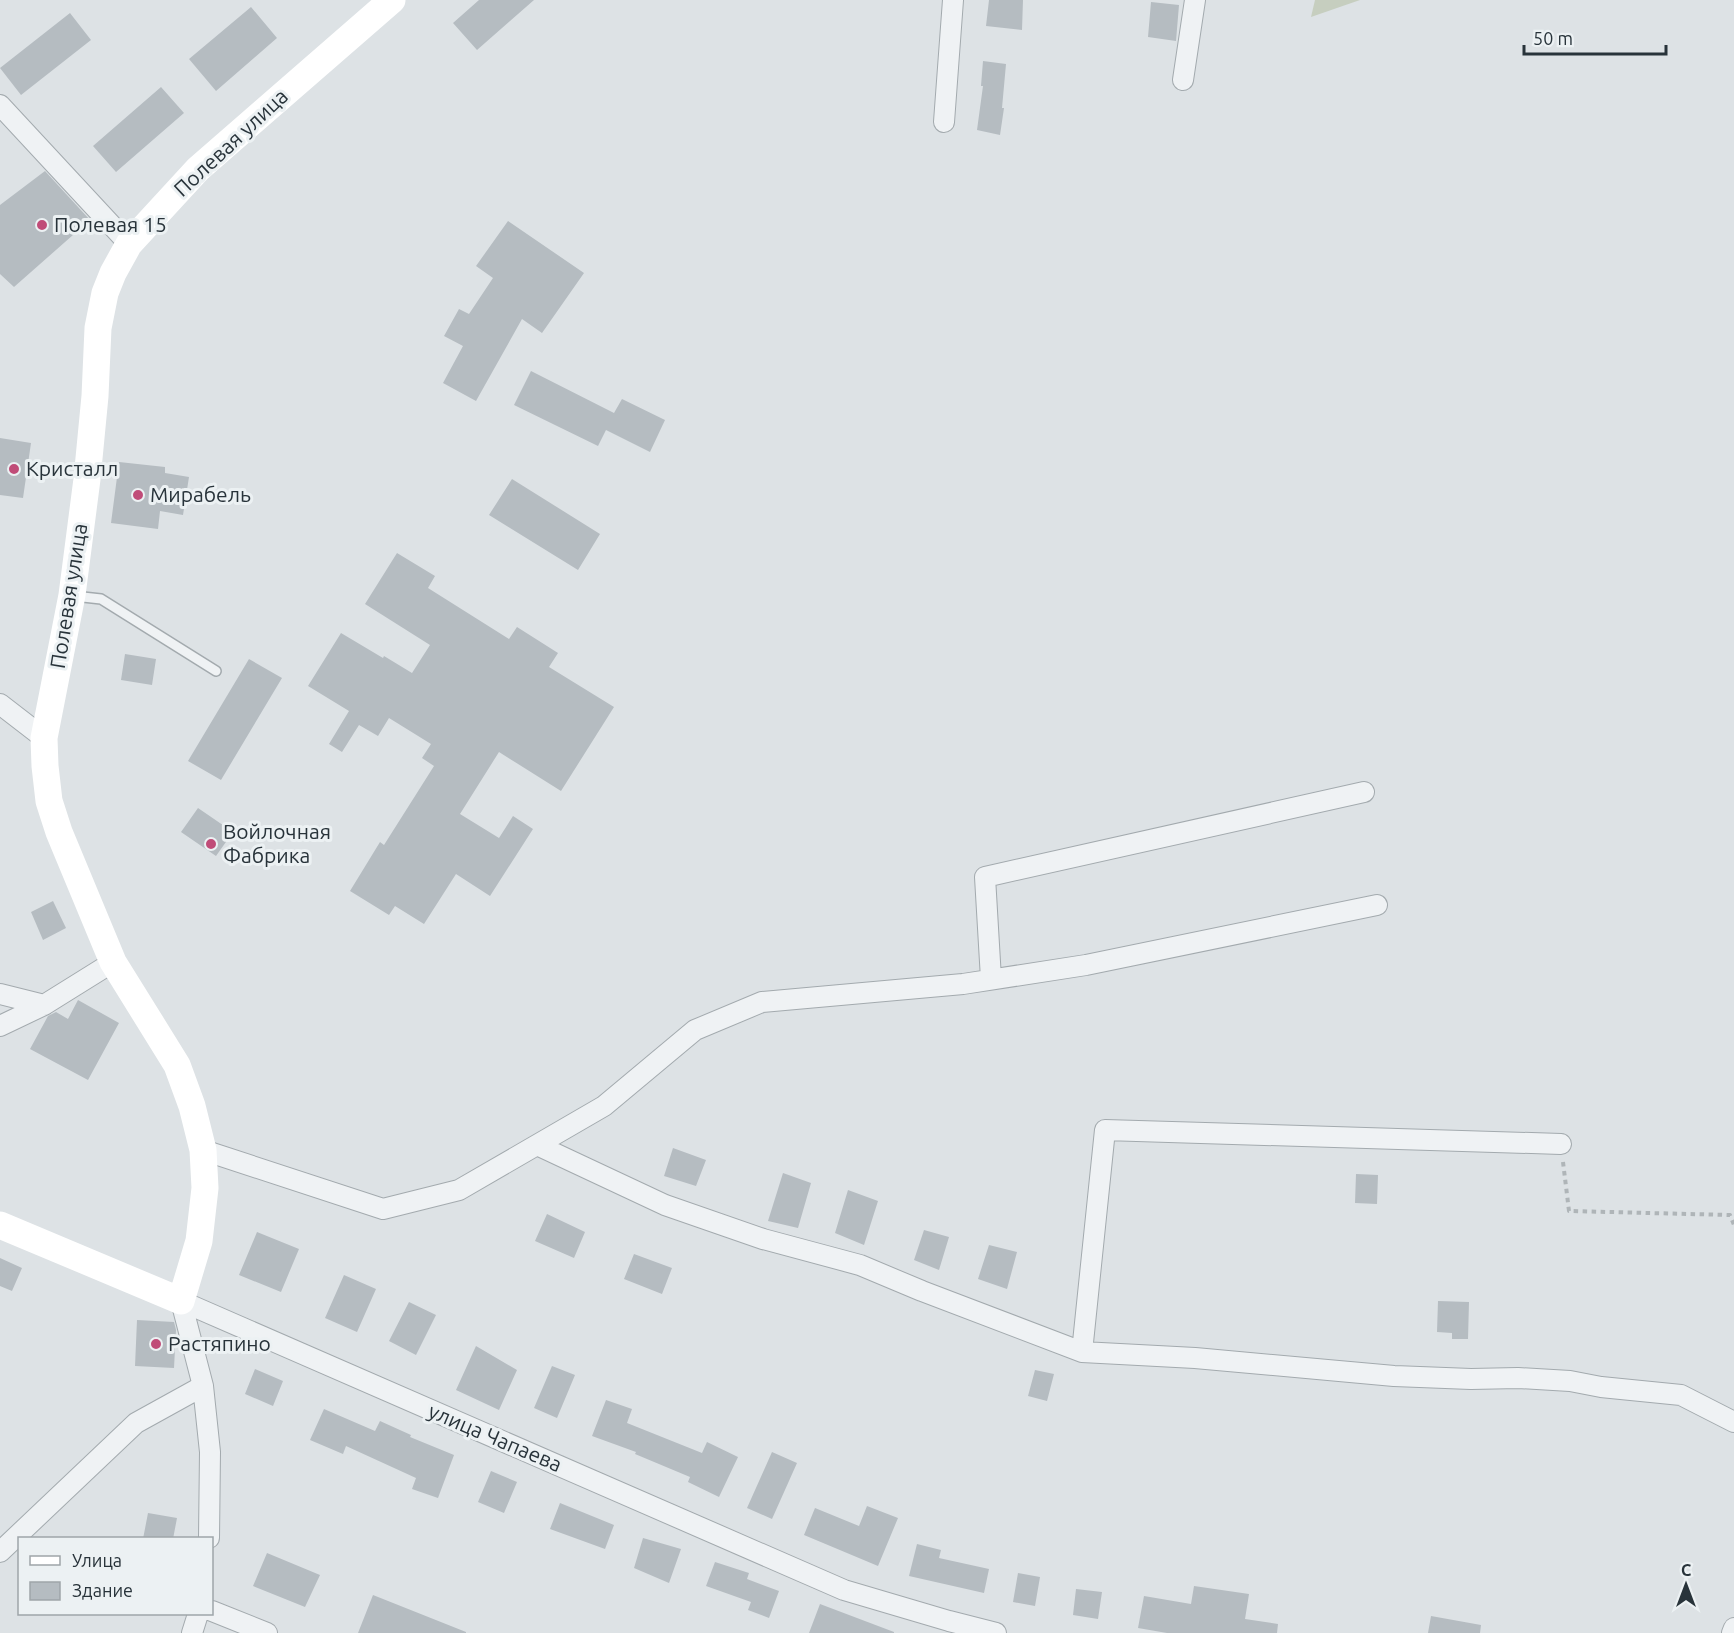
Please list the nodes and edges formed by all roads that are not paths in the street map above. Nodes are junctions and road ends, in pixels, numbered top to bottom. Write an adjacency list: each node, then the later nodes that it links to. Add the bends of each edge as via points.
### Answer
1 (392, 0): 7 (street, Полевая улица, via 198,169)
2 (953, 0): 6 (street)
3 (1195, 0): 4 (street)
4 (1183, 80)
5 (0, 105): 7 (street)
6 (944, 122)
7 (129, 244): 8 (street, Полевая улица, via 109,282 98,328 91,444)
8 (72, 595): 9 (lane, via 101,600); 11 (street, Полевая улица)
9 (216, 671)
10 (0, 704): 11 (street)
11 (44, 738): 14 (street, Полевая улица, via 49,801 58,832)
12 (1364, 792): 15 (street, via 985,877)
13 (1377, 904): 15 (street, via 1086,964)
14 (113, 962): 17 (street); 21 (street, Полевая улица, via 177,1065)
15 (991, 979): 20 (street, via 762,1002 694,1030 604,1106)
16 (0, 994): 17 (street)
17 (44, 1005): 18 (street)
18 (0, 1026)
19 (1561, 1144): 24 (street, via 1105,1130)
20 (537, 1145): 21 (street, via 459,1190 382,1209); 24 (street, via 665,1205 763,1239 860,1265)
21 (203, 1150): 23 (street, Полевая улица, via 206,1188 199,1241)
22 (0, 1225): 23 (street, улица Чапаева)
23 (181, 1301): 25 (street); 34 (street, улица Чапаева, via 844,1590)
24 (1082, 1352): 26 (street, via 1394,1376 1570,1381 1681,1395)
25 (203, 1386): 27 (street, via 210,1452); 28 (street, via 136,1423)
26 (1734, 1422)
27 (209, 1537)
28 (0, 1552)
29 (213, 1611): 33 (street)
30 (198, 1615): 32 (street)
31 (1734, 1628): 35 (street)
32 (192, 1633)
33 (267, 1633)
34 (996, 1633)
35 (1732, 1633)

